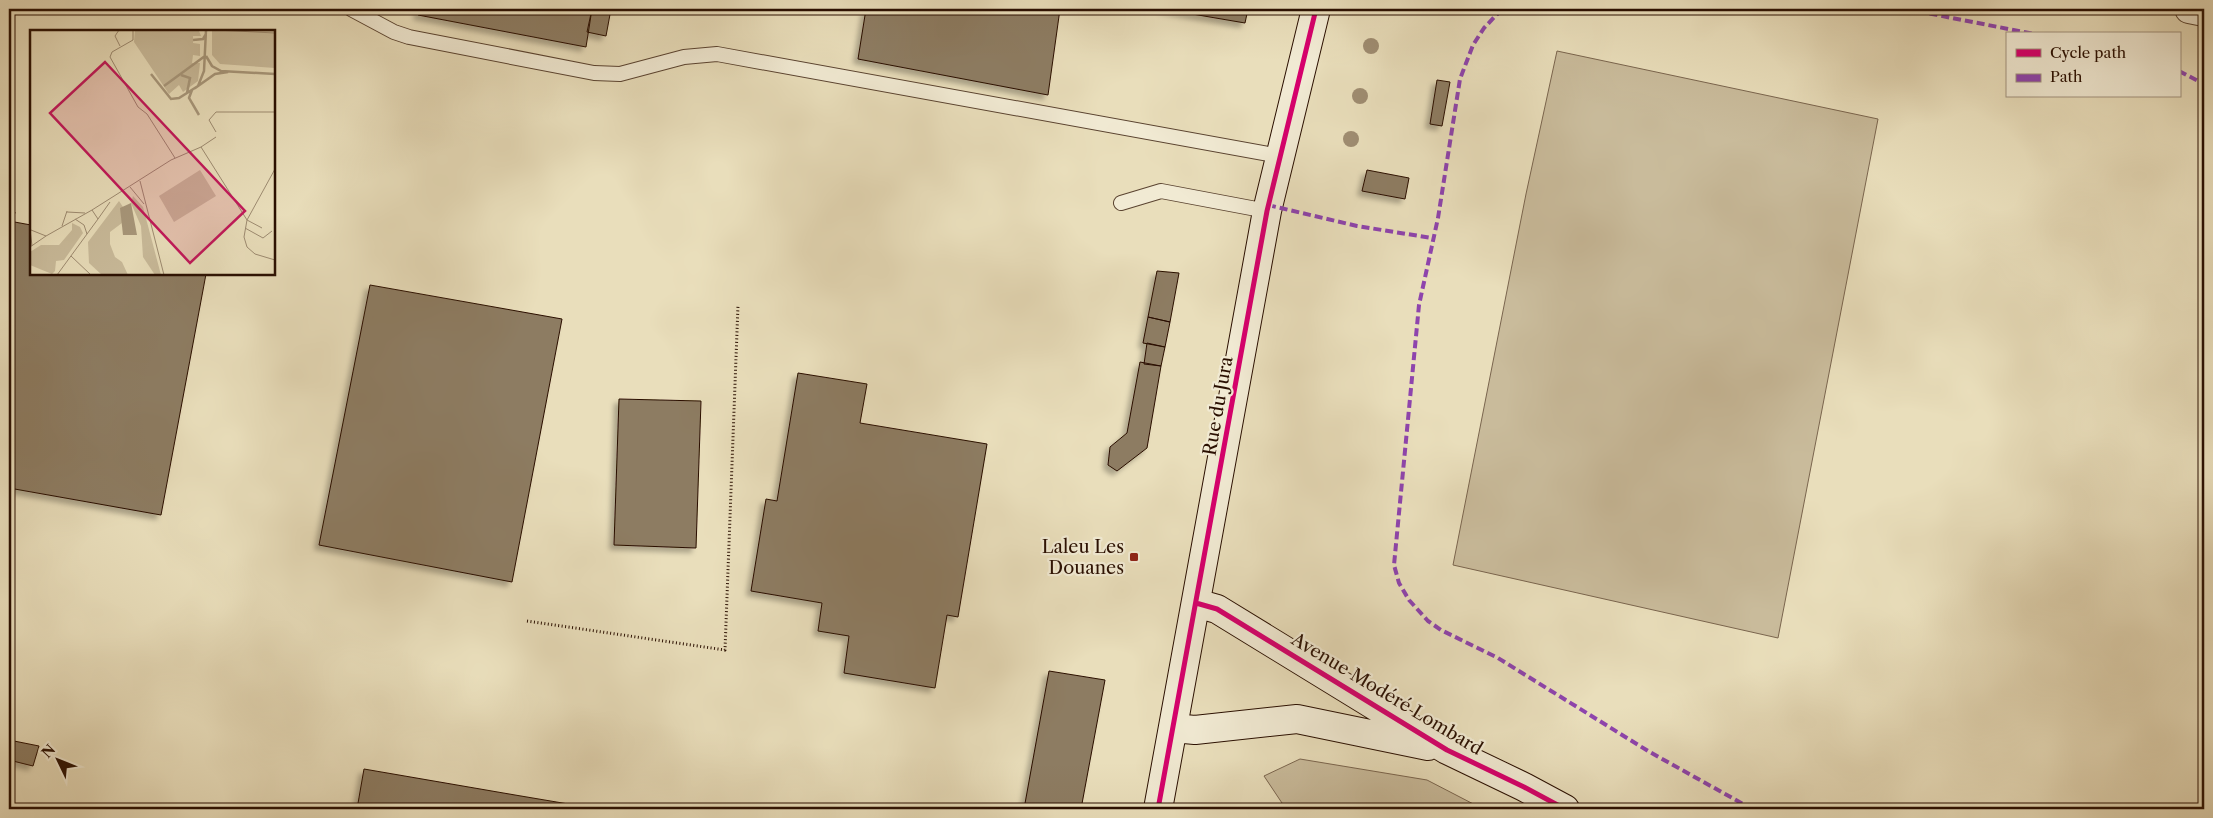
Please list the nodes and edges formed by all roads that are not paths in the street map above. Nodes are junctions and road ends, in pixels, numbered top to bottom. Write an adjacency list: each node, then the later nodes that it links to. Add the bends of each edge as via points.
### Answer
1 (351, 9): 5 (lane, via 409,37 594,73 620,74 684,57 717,54)
2 (1316, 9): 5 (street, Rue du Jura)
3 (2189, 9): 4 (street)
4 (2204, 12)
5 (1280, 156): 7 (street, Rue du Jura)
6 (1121, 203): 7 (lane, via 1160,192)
7 (1267, 211): 8 (street, Rue du Jura)
8 (1196, 603): 9 (street, Rue du Jura); 10 (street, Avenue Modéré Lombard, via 1218,609)
9 (1173, 728): 10 (street, Avenue Modéré Lombard, via 1195,730 1297,719); 11 (street, Rue du Jura)
10 (1447, 750): 12 (street, Avenue Modéré Lombard)
11 (1158, 809)
12 (1565, 809)

